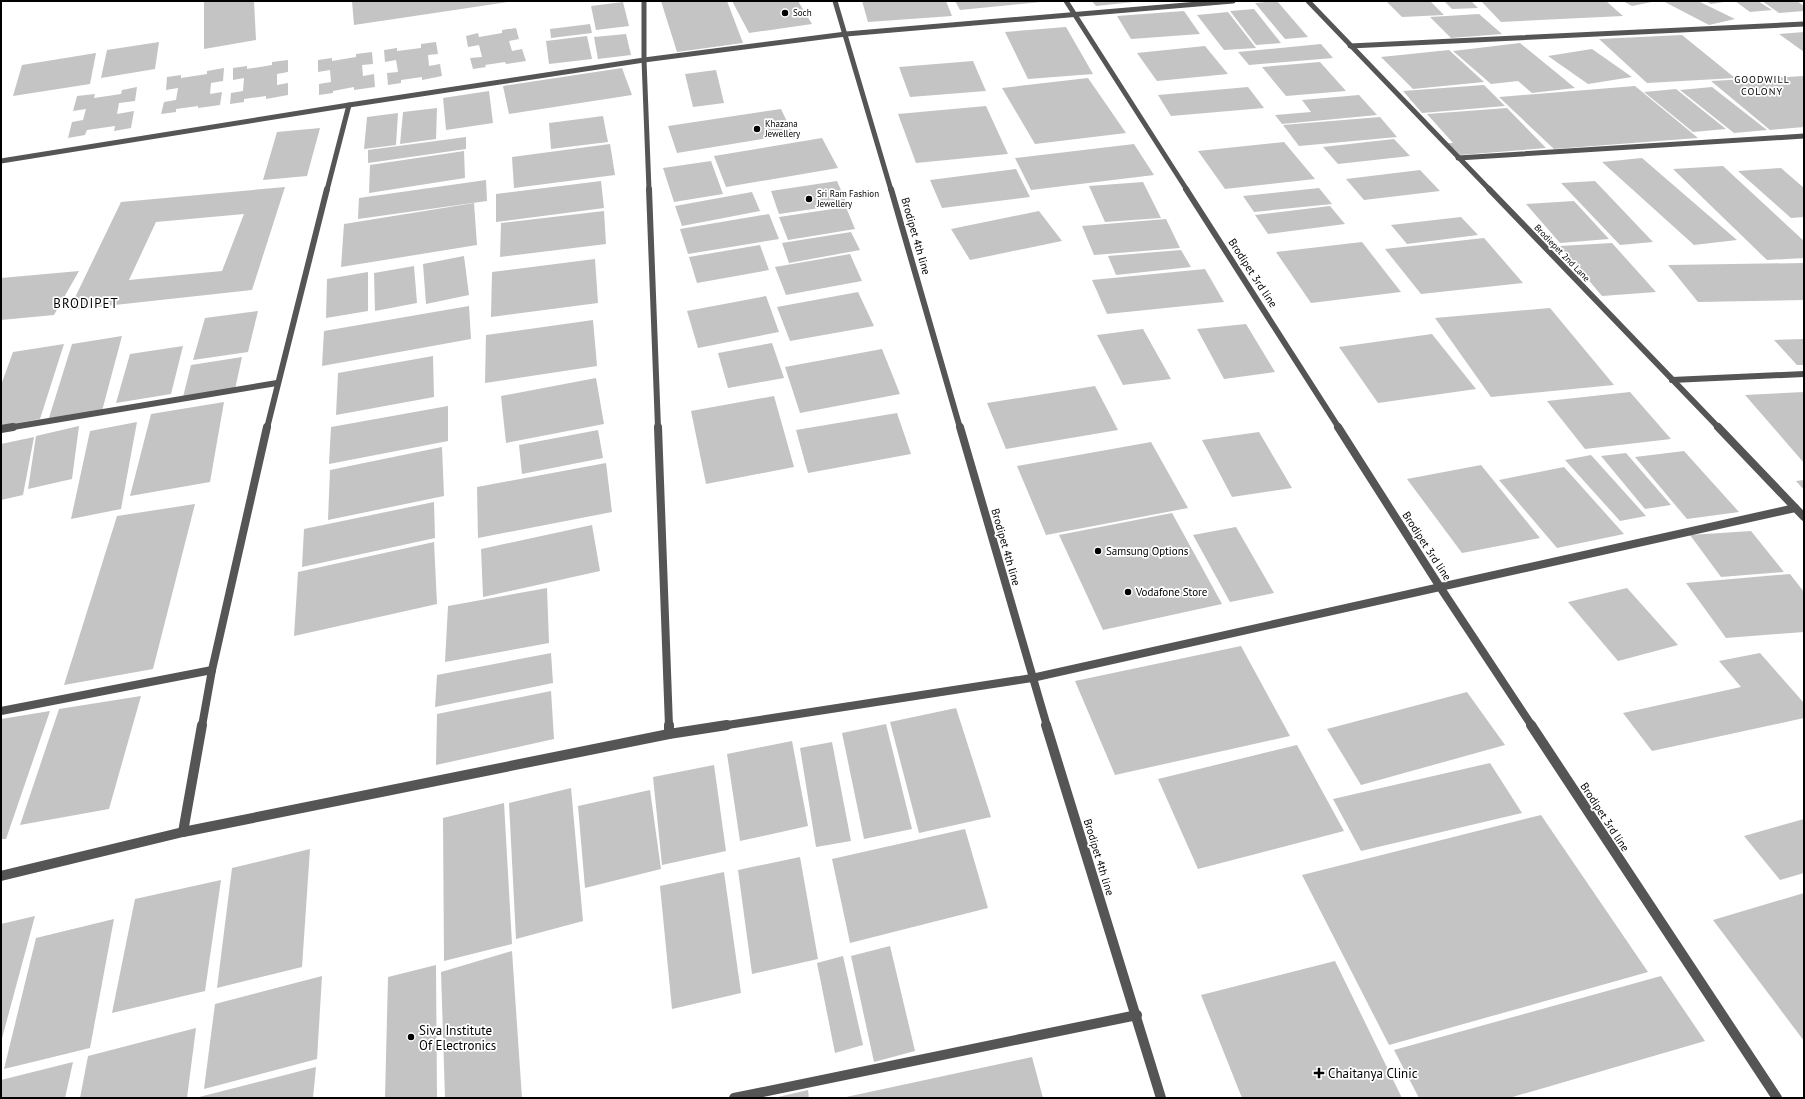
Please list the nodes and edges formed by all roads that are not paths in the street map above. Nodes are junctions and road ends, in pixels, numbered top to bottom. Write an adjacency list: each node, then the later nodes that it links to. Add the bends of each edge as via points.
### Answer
1 (644, 1): 10 (street)
2 (835, 1): 8 (street, Brodipet 4th line)
3 (1066, 1): 6 (street, Brodipet 3rd line)
4 (1233, 1): 6 (street)
5 (1308, 1): 9 (street, Brodiepet 2nd Lane)
6 (1074, 14): 8 (street); 21 (street, Brodipet 3rd line)
7 (1804, 24): 9 (street)
8 (846, 34): 10 (street); 23 (street, Brodipet 4th line)
9 (1350, 46): 13 (street, Brodiepet 2nd Lane)
10 (644, 60): 11 (street); 25 (street)
11 (349, 105): 14 (street); 17 (street)
12 (1804, 136): 13 (street)
13 (1458, 158): 16 (street, Brodiepet 2nd Lane)
14 (1, 161)
15 (1804, 374): 16 (street)
16 (1672, 380): 19 (street, Brodiepet 2nd Lane)
17 (277, 383): 18 (street); 22 (street)
18 (1, 429)
19 (1795, 508): 20 (street, Brodiepet 2nd Lane); 21 (street)
20 (1804, 517)
21 (1440, 587): 23 (street); 31 (street, Brodipet 3rd line)
22 (212, 670): 24 (street); 26 (street)
23 (1032, 678): 25 (street); 28 (street, Brodipet 4th line)
24 (1, 712)
25 (669, 734): 26 (street)
26 (183, 832): 27 (street)
27 (1, 876)
28 (1136, 1015): 29 (street); 30 (street, Brodipet 4th line)
29 (734, 1098)
30 (1161, 1098)
31 (1777, 1098)

